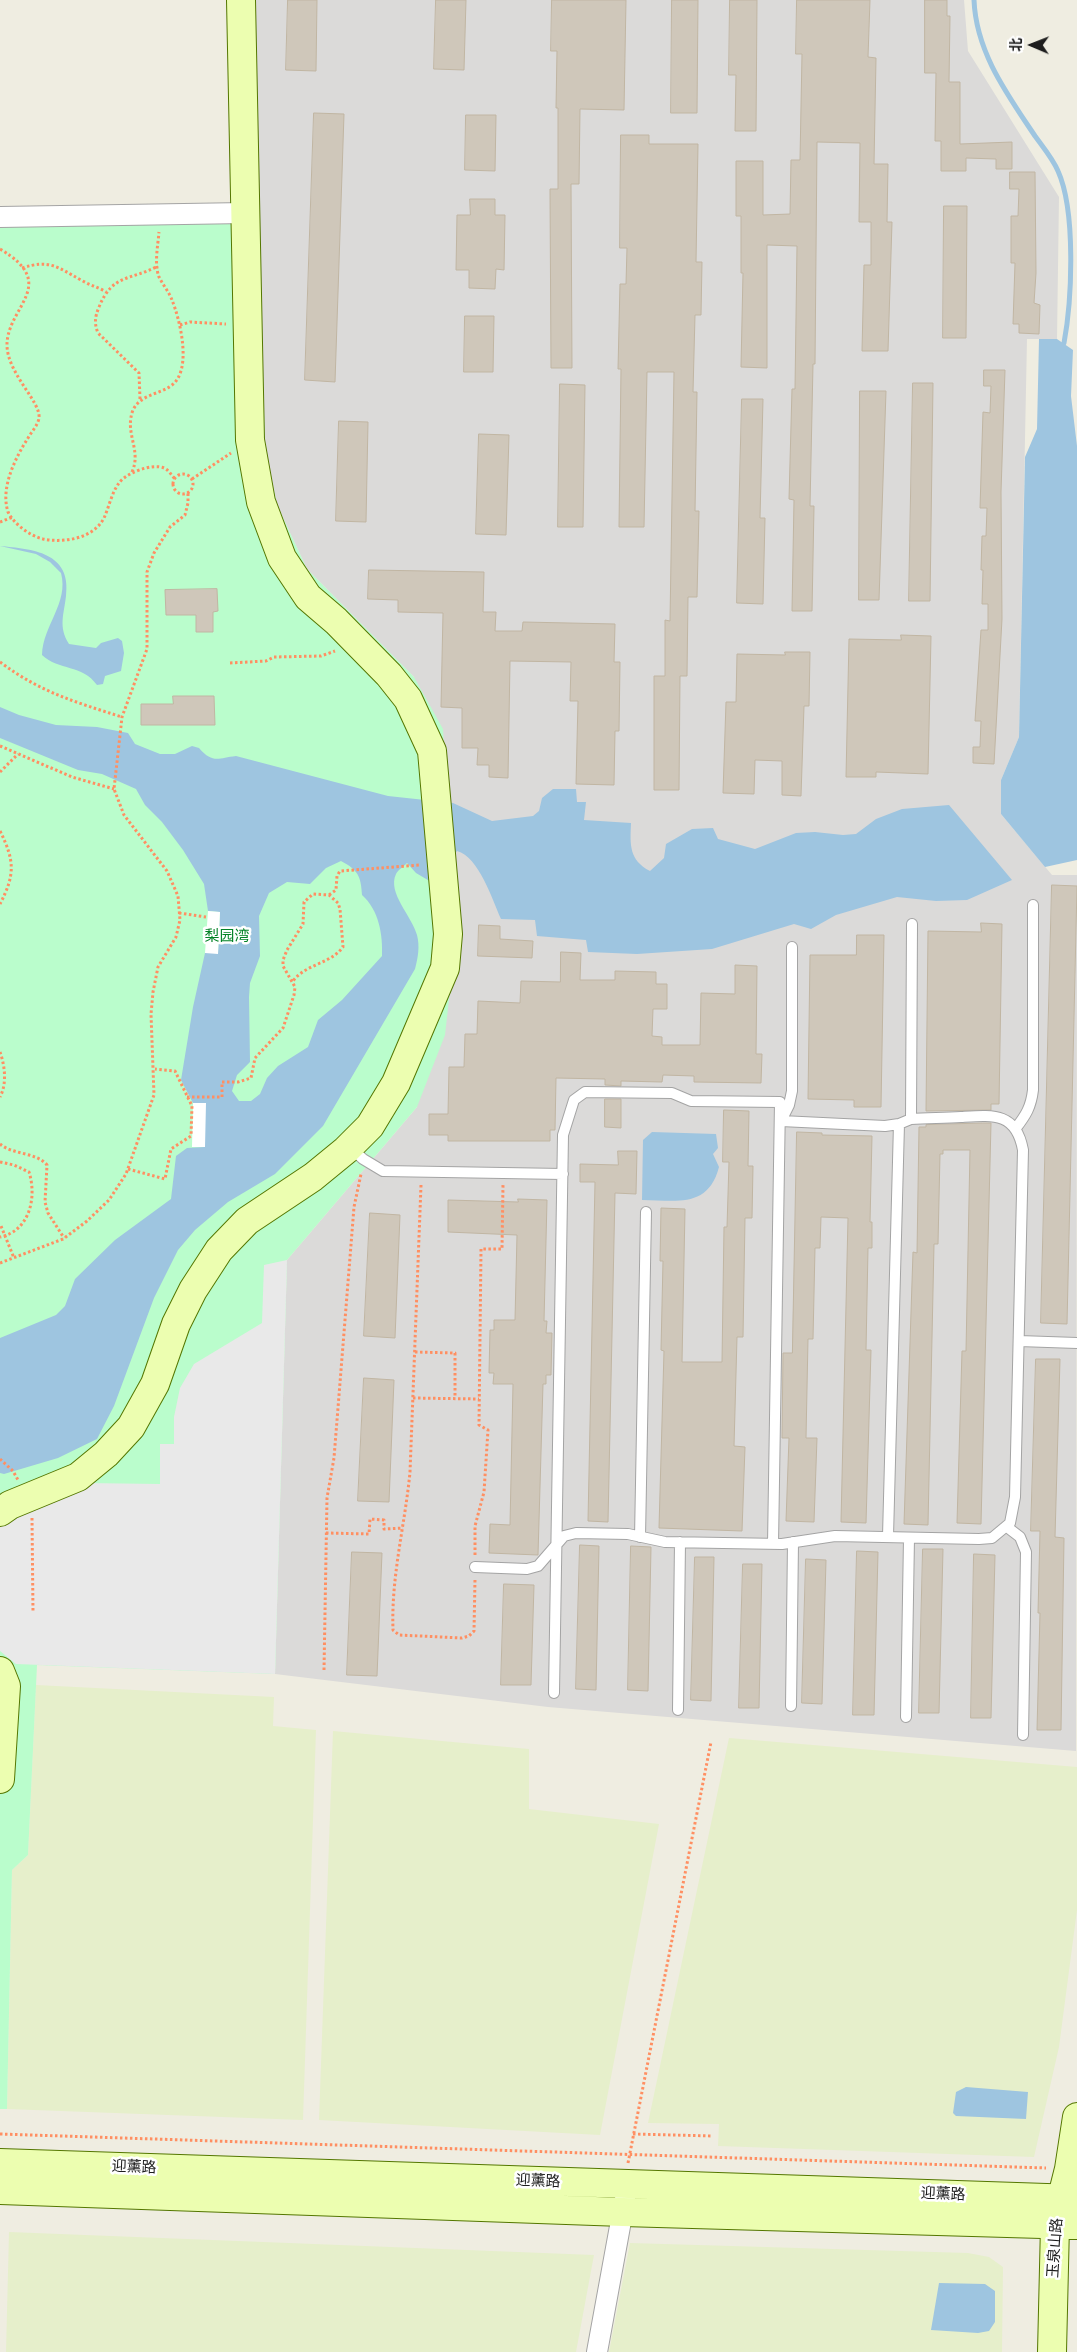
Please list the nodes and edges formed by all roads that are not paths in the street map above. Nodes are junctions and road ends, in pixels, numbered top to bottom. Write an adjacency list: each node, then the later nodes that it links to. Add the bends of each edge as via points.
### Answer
1 (241, 0): 2 (street)
2 (245, 213): 3 (street); 11 (street, via 250,440 261,502 282,558 308,597 389,675 408,699 432,751 448,934 445,968 396,1082)
3 (0, 218)
4 (1033, 906): 10 (lane, via 1032,1104)
5 (912, 924): 7 (lane)
6 (792, 947): 8 (lane, via 792,1091)
7 (911, 1119): 9 (lane); 10 (lane, via 992,1115 1001,1117)
8 (780, 1121): 9 (lane); 12 (lane, via 780,1102 692,1101 672,1093 585,1092 574,1100 566,1123); 24 (lane)
9 (899, 1124): 19 (lane)
10 (1016, 1128): 14 (lane, via 1023,1150)
11 (356, 1152): 12 (lane, via 383,1171); 16 (street, via 247,1221 219,1250 192,1290 155,1384 131,1427 106,1454 78,1477)
12 (563, 1174): 23 (lane)
13 (646, 1212): 18 (lane)
14 (1019, 1341): 15 (lane); 17 (lane, via 1014,1503)
15 (1077, 1343)
16 (0, 1512)
17 (1007, 1527): 20 (lane, via 992,1538); 31 (lane, via 1020,1537 1026,1552)
18 (640, 1536): 21 (lane); 23 (lane, via 576,1533 564,1536)
19 (888, 1536): 20 (lane); 22 (lane, via 835,1536)
20 (909, 1538): 30 (lane)
21 (680, 1542): 24 (lane); 29 (lane)
22 (794, 1542): 24 (lane); 28 (lane)
23 (556, 1543): 25 (lane, via 538,1566 527,1569); 27 (lane)
24 (773, 1544)
25 (475, 1567)
26 (0, 1671): 32 (street, via 6,1686)
27 (554, 1693)
28 (791, 1706)
29 (678, 1710)
30 (906, 1717)
31 (1024, 1735)
32 (0, 1778)
33 (1077, 2117): 37 (street, 玉泉山路, via 1069,2169)
34 (0, 2163): 35 (street, 迎薰路)
35 (627, 2185): 37 (street, 迎薰路); 38 (street)
36 (0, 2190): 38 (street, 迎薰路)
37 (1069, 2199): 39 (street, 玉泉山路)
38 (623, 2212): 39 (street, 迎薰路); 40 (street)
39 (1066, 2225): 41 (street, 玉泉山路)
40 (597, 2352)
41 (1052, 2352)

